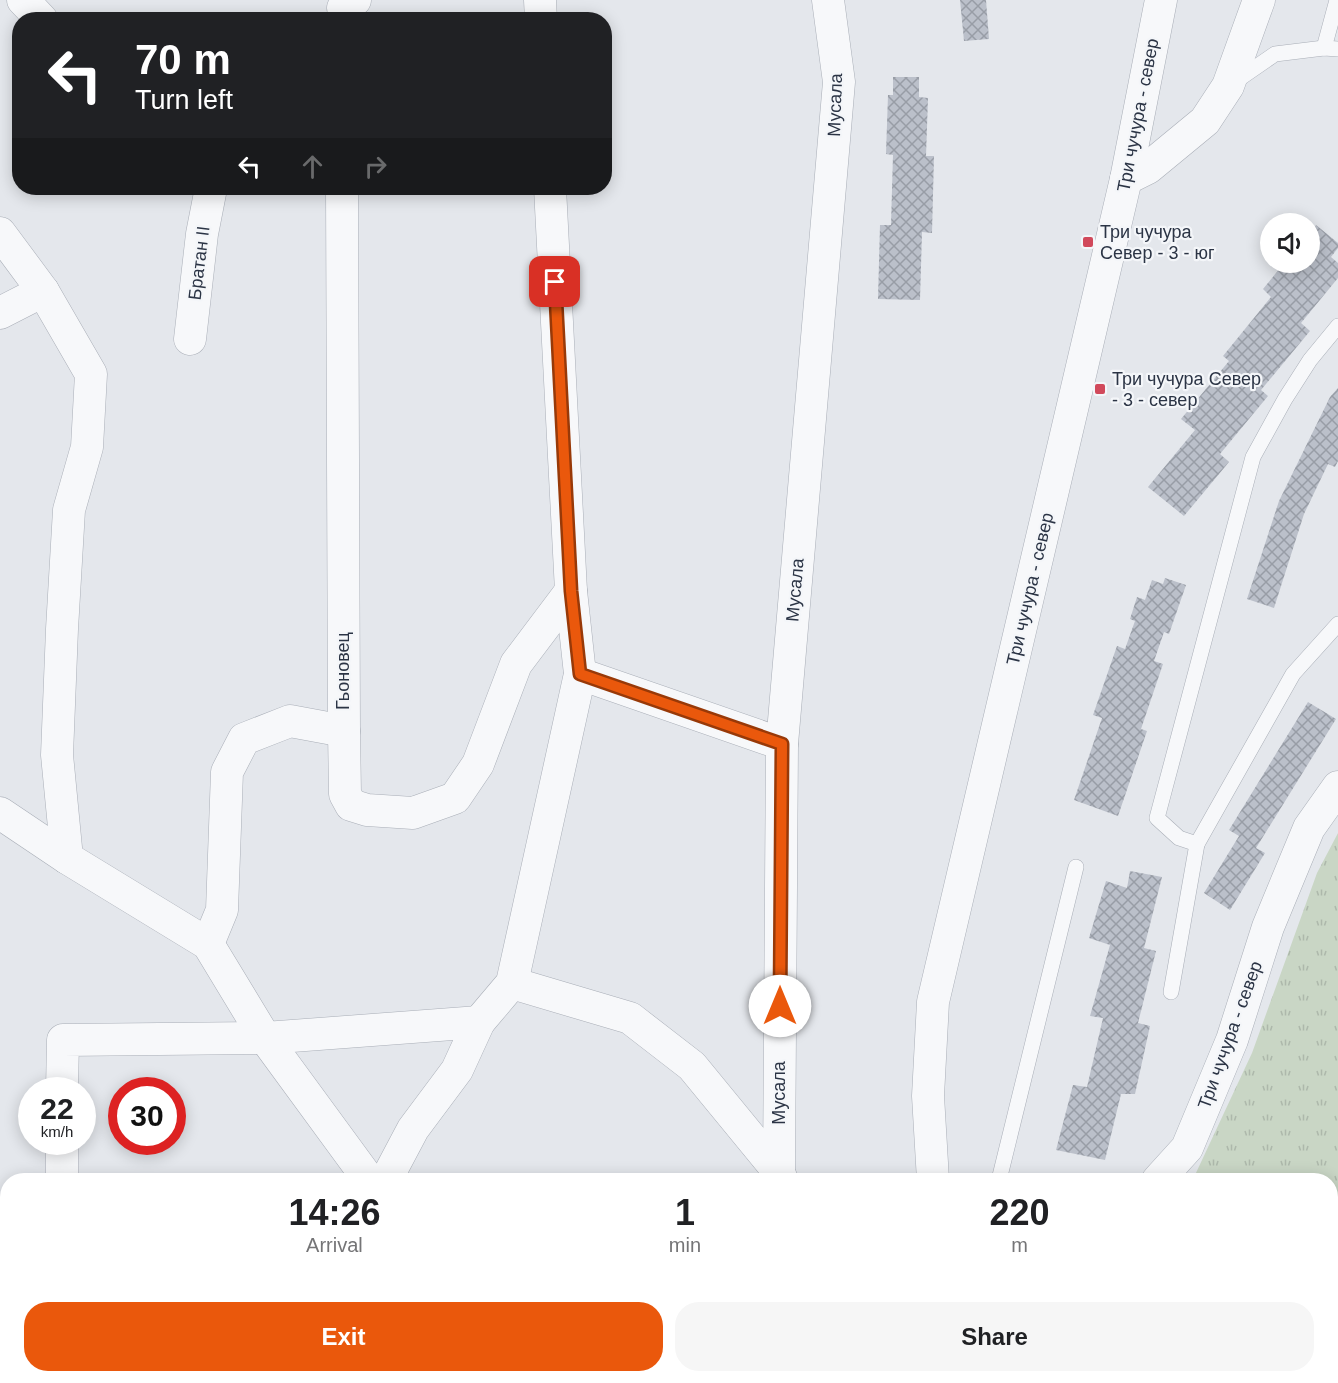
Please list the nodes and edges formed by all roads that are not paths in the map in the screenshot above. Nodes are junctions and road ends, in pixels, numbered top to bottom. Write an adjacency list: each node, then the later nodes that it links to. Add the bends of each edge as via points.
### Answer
1 (23, 0): 6 (street)
2 (828, 0): 22 (street, Мусала, via 839,82)
3 (1161, 0): 9 (street, Три чучура - север)
4 (1259, 0): 8 (street)
5 (1337, 0): 7 (lane)
6 (34, 12)
7 (1331, 49): 8 (lane, via 1275,54)
8 (1228, 86): 9 (street, via 1205,121 1148,168)
9 (1126, 179): 40 (street, Три чучура - север, via 933,1002 928,1096)
10 (210, 195): 17 (street, Братан ІІ)
11 (342, 195): 21 (street, Гьоновец)
12 (550, 195): 18 (street)
13 (0, 233): 14 (street)
14 (43, 291): 15 (street); 26 (street, via 91,374 87,447 69,510 62,641 57,755)
15 (0, 313)
16 (1338, 326): 25 (lane, via 1310,360 1253,457 1157,818 1179,838)
17 (190, 339)
18 (571, 591): 20 (street); 21 (street, Гьоновец, via 516,664 478,764 455,798 413,813 351,805 345,794)
19 (1338, 624): 25 (lane, via 1293,674)
20 (580, 674): 22 (street); 29 (street)
21 (344, 731): 28 (street, via 290,722 244,739 227,772 222,910)
22 (782, 744): 39 (street, Мусала)
23 (1338, 787): 42 (street, Три чучура - север, via 1310,828 1268,927 1232,1040 1187,1148)
24 (0, 813): 26 (street)
25 (1197, 844): 30 (lane)
26 (66, 858): 28 (street)
27 (1076, 867): 41 (lane)
28 (208, 944): 32 (street)
29 (512, 983): 31 (street); 38 (street, via 630,1018 692,1066)
30 (1171, 992)
31 (479, 1022): 32 (street); 37 (street, via 457,1070 412,1129)
32 (265, 1038): 33 (street, via 63,1040); 35 (street)
33 (62, 1077)
34 (62, 1155): 36 (street)
35 (348, 1168)
36 (62, 1173)
37 (390, 1173)
38 (778, 1173)
39 (780, 1173)
40 (933, 1173)
41 (1001, 1173)
42 (1164, 1173)

